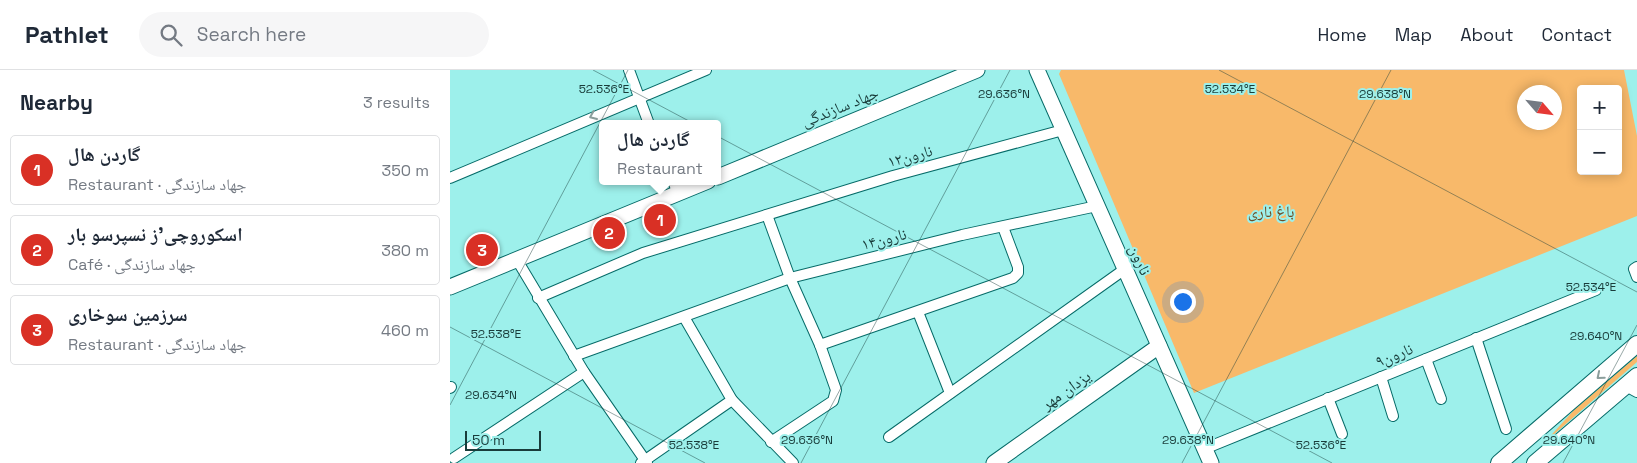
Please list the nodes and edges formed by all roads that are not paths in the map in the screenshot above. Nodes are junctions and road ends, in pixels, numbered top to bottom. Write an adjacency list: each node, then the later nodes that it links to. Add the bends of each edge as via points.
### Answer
1 (629, 70): 5 (street)
2 (706, 70): 5 (street)
3 (977, 70): 8 (street, جهاد سازندگی)
4 (1037, 70): 7 (street, نارون)
5 (638, 97): 6 (street); 9 (street, one-way to 9)
6 (647, 120)
7 (1063, 130): 12 (street, نارون); 13 (street, نارون۱۲, via 893,176)
8 (721, 176)
9 (450, 178)
10 (689, 185): 11 (street)
11 (675, 188): 15 (street)
12 (1097, 206): 14 (street, نارون۱۴); 17 (street, نارون)
13 (767, 215): 19 (street); 22 (street, نارون۱۲, via 643,253)
14 (1004, 226): 19 (street, نارون۱۴); 23 (street, via 1018,273 1013,278)
15 (517, 260): 20 (street); 22 (street)
16 (1637, 267): 18 (street, via 1634,269)
17 (1125, 269): 28 (street, نارون); 34 (street)
18 (1637, 277)
19 (790, 278): 24 (street, نارون۱۴); 27 (street)
20 (450, 287)
21 (1596, 290): 25 (street, نارون۹)
22 (538, 298): 29 (street)
23 (918, 312): 27 (street); 34 (street)
24 (684, 317): 29 (street, نارون۱۴); 37 (street)
25 (1476, 338): 30 (street, نارون۹); 39 (street)
26 (1637, 344): 43 (main road, one-way to 43)
27 (820, 345): 42 (street, via 836,395 833,401)
28 (1159, 346): 44 (street, نارون); 49 (street, یزدان مهر)
29 (574, 356): 31 (street)
30 (1426, 359): 32 (street, نارون۹); 36 (street)
31 (584, 372): 45 (street); 46 (street)
32 (1381, 377): 35 (street, نارون۹); 38 (street)
33 (1633, 384): 47 (main road)
34 (950, 393): 41 (street)
35 (1328, 398): 40 (street); 44 (street, نارون۹)
36 (1441, 399)
37 (732, 400): 42 (street); 46 (street)
38 (1393, 416)
39 (1506, 429)
40 (1342, 434)
41 (889, 437)
42 (771, 442): 48 (street)
43 (1520, 443): 47 (main road); 51 (main road)
44 (1204, 448): 50 (street, نارون)
45 (454, 457)
46 (644, 462)
47 (1537, 462)
48 (793, 463)
49 (994, 463)
50 (1211, 463)
51 (1499, 463)

